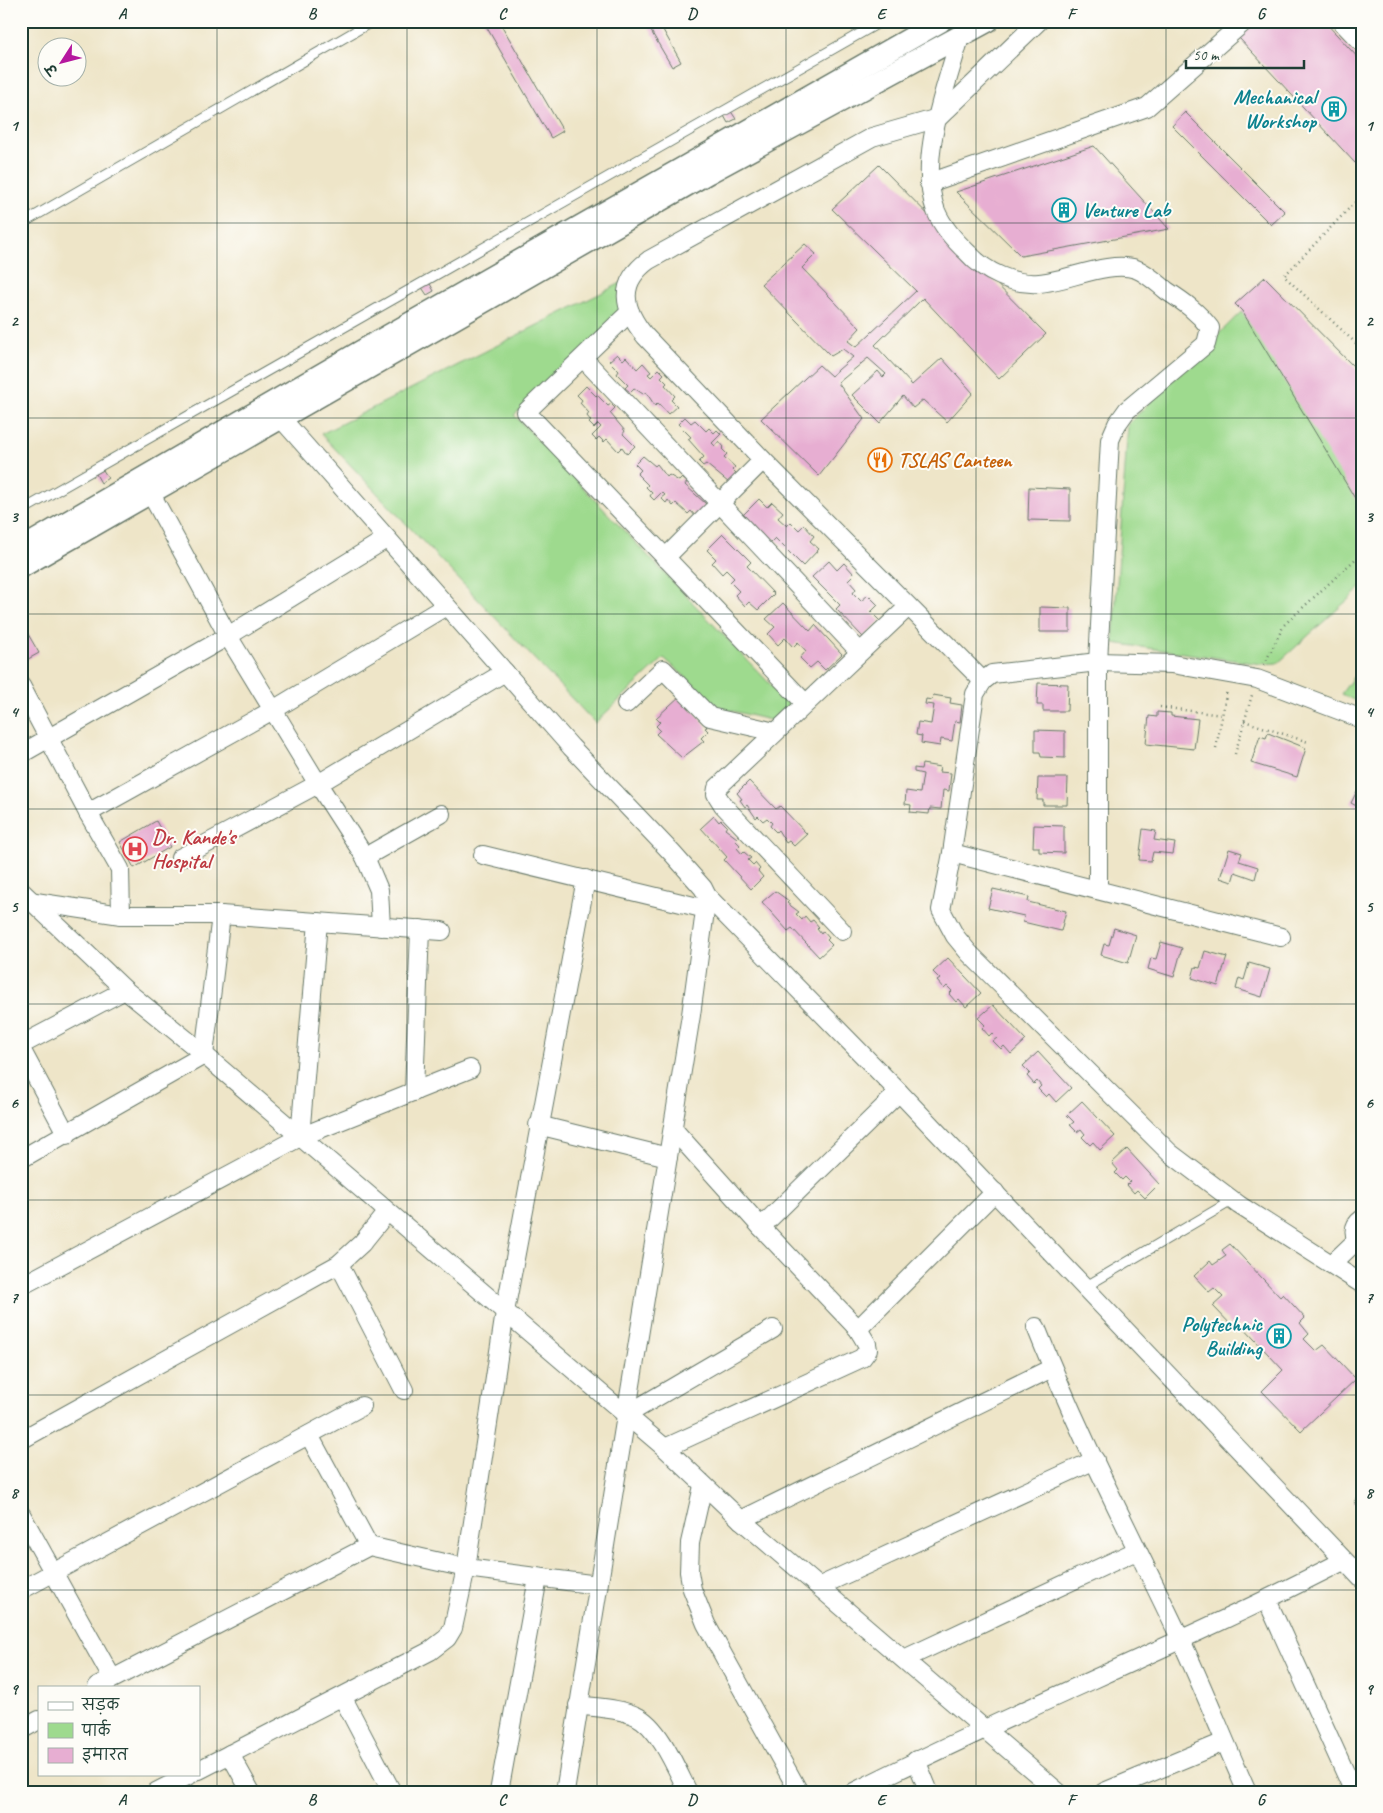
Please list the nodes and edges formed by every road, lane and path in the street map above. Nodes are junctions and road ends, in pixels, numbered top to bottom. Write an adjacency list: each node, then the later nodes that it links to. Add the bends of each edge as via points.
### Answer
1 (373, 21): 13 (lane)
2 (882, 21): 21 (lane)
3 (941, 21): 23 (street)
4 (988, 21): 8 (street)
5 (1039, 21): 10 (street)
6 (1245, 21): 11 (street, via 1147,107)
7 (1341, 21): 9 (street)
8 (960, 37): 10 (street); 17 (street, via 708,173)
9 (1362, 43)
10 (938, 118): 11 (street); 14 (street, via 872,137 649,260 631,278 626,292)
11 (929, 183): 31 (street, via 943,224 972,258 989,270 1004,277 1039,283 1125,267 1138,269 1199,314 1210,328 1206,344 1128,410 1110,440)
12 (1362, 195): 15 (path, via 1284,276)
13 (21, 224)
14 (630, 312): 16 (street); 18 (street, via 645,336)
15 (1362, 349)
16 (583, 358): 20 (street); 25 (street, via 526,412)
17 (280, 416): 19 (street); 22 (street)
18 (763, 460): 20 (street); 28 (street)
19 (150, 492): 26 (street); 29 (street)
20 (721, 504): 25 (street); 30 (street)
21 (21, 511)
22 (386, 539): 27 (street); 29 (street)
23 (21, 549)
24 (1362, 554): 34 (path, via 1284,625)
25 (666, 558): 38 (street)
26 (21, 567)
27 (446, 606): 32 (street); 40 (street)
28 (908, 606): 30 (street); 35 (street)
29 (228, 636): 40 (street); 45 (street)
30 (859, 651): 38 (street)
31 (1098, 662): 33 (street, via 1172,664); 35 (street, via 992,674); 58 (street)
32 (505, 672): 50 (street); 60 (street, via 703,888)
33 (1230, 674): 34 (street); 41 (path)
34 (1257, 680): 42 (street); 43 (path)
35 (983, 681): 53 (street, via 975,694 972,708)
36 (21, 686): 45 (street)
37 (626, 704): 44 (street, via 663,669 710,717)
38 (804, 704): 44 (street)
39 (1160, 706): 41 (path)
40 (273, 710): 50 (street); 51 (street)
41 (1222, 715): 47 (path)
42 (1362, 718)
43 (1244, 721): 46 (path); 49 (path)
44 (775, 732): 67 (street, via 717,788 716,794)
45 (49, 739): 48 (street); 51 (street)
46 (1308, 742)
47 (1216, 748)
48 (21, 754)
49 (1235, 754)
50 (318, 784): 55 (street); 56 (street)
51 (88, 813): 61 (street, via 120,870)
52 (441, 814): 55 (street)
53 (952, 853): 58 (street); 83 (street, via 941,910 955,936 1170,1152)
54 (483, 856): 57 (street)
55 (365, 857): 64 (street, via 378,890)
56 (180, 858)
57 (586, 879): 60 (street); 76 (street)
58 (1098, 890): 68 (street)
59 (25, 898): 61 (street); 69 (street)
60 (706, 902): 75 (street); 77 (street)
61 (121, 915): 62 (street)
62 (221, 915): 63 (street); 72 (street)
63 (318, 922): 64 (street); 79 (street)
64 (382, 926): 65 (street)
65 (420, 929): 66 (street); 74 (street)
66 (442, 931)
67 (842, 931)
68 (1281, 937)
69 (125, 990): 70 (street); 72 (street)
70 (21, 1045)
71 (21, 1049): 78 (street)
72 (204, 1055): 78 (street); 79 (street)
73 (470, 1069): 74 (street)
74 (414, 1092): 79 (street)
75 (899, 1092): 82 (street); 86 (street)
76 (538, 1125): 80 (street); 93 (street)
77 (673, 1129): 80 (street); 86 (street)
78 (67, 1135): 81 (street)
79 (300, 1137): 84 (street); 91 (street)
80 (668, 1157): 100 (street)
81 (21, 1159)
82 (995, 1192): 92 (street); 96 (street)
83 (1233, 1200): 89 (street); 92 (lane)
84 (387, 1212): 88 (street, via 362,1244); 93 (street)
85 (1362, 1219): 87 (street, via 1354,1230)
86 (761, 1227): 96 (street)
87 (1359, 1241): 89 (street)
88 (339, 1264): 98 (street); 102 (street)
89 (1332, 1264): 90 (street)
90 (1362, 1284)
91 (21, 1286)
92 (1085, 1287): 110 (street)
93 (505, 1312): 100 (street); 111 (street)
94 (1036, 1328): 97 (street)
95 (773, 1329): 100 (street)
96 (858, 1329): 103 (street, via 868,1350 862,1358)
97 (1052, 1368): 104 (street); 107 (street)
98 (404, 1390)
99 (362, 1406): 101 (street)
100 (626, 1415): 103 (street); 115 (street)
101 (309, 1435): 108 (street); 112 (street)
102 (21, 1440)
103 (665, 1448): 105 (street)
104 (1095, 1460): 109 (street); 116 (street)
105 (703, 1486): 107 (street); 139 (street, via 690,1543 692,1589 706,1624)
106 (21, 1514): 112 (street)
107 (740, 1520): 116 (street)
108 (369, 1546): 111 (street); 121 (street)
109 (1136, 1551): 119 (street); 120 (street)
110 (1343, 1560): 114 (street); 118 (street)
111 (466, 1568): 113 (street); 122 (street, via 453,1628 447,1638 430,1651)
112 (54, 1572): 117 (street); 121 (street)
113 (538, 1578): 115 (street); 136 (street)
114 (1362, 1579)
115 (598, 1585): 123 (street)
116 (820, 1586): 120 (street)
117 (21, 1590)
118 (1267, 1600): 119 (street); 144 (street)
119 (1180, 1639): 125 (street); 127 (street)
120 (904, 1660): 125 (street)
121 (104, 1682)
122 (343, 1698): 128 (street); 135 (street)
123 (578, 1705): 137 (street); 138 (street, via 631,1714 645,1722 666,1750)
124 (38, 1721): 126 (street)
125 (984, 1728): 129 (street); 141 (street)
126 (21, 1730)
127 (1224, 1742): 142 (street); 143 (street)
128 (230, 1754): 130 (street); 134 (street)
129 (916, 1760): 132 (street); 140 (street)
130 (200, 1769)
131 (186, 1776): 133 (street)
132 (858, 1791)
133 (156, 1792)
134 (251, 1792)
135 (392, 1792)
136 (499, 1792)
137 (564, 1792)
138 (688, 1792)
139 (800, 1792)
140 (930, 1792)
141 (1058, 1792)
142 (1104, 1792)
143 (1247, 1792)
144 (1354, 1792)

